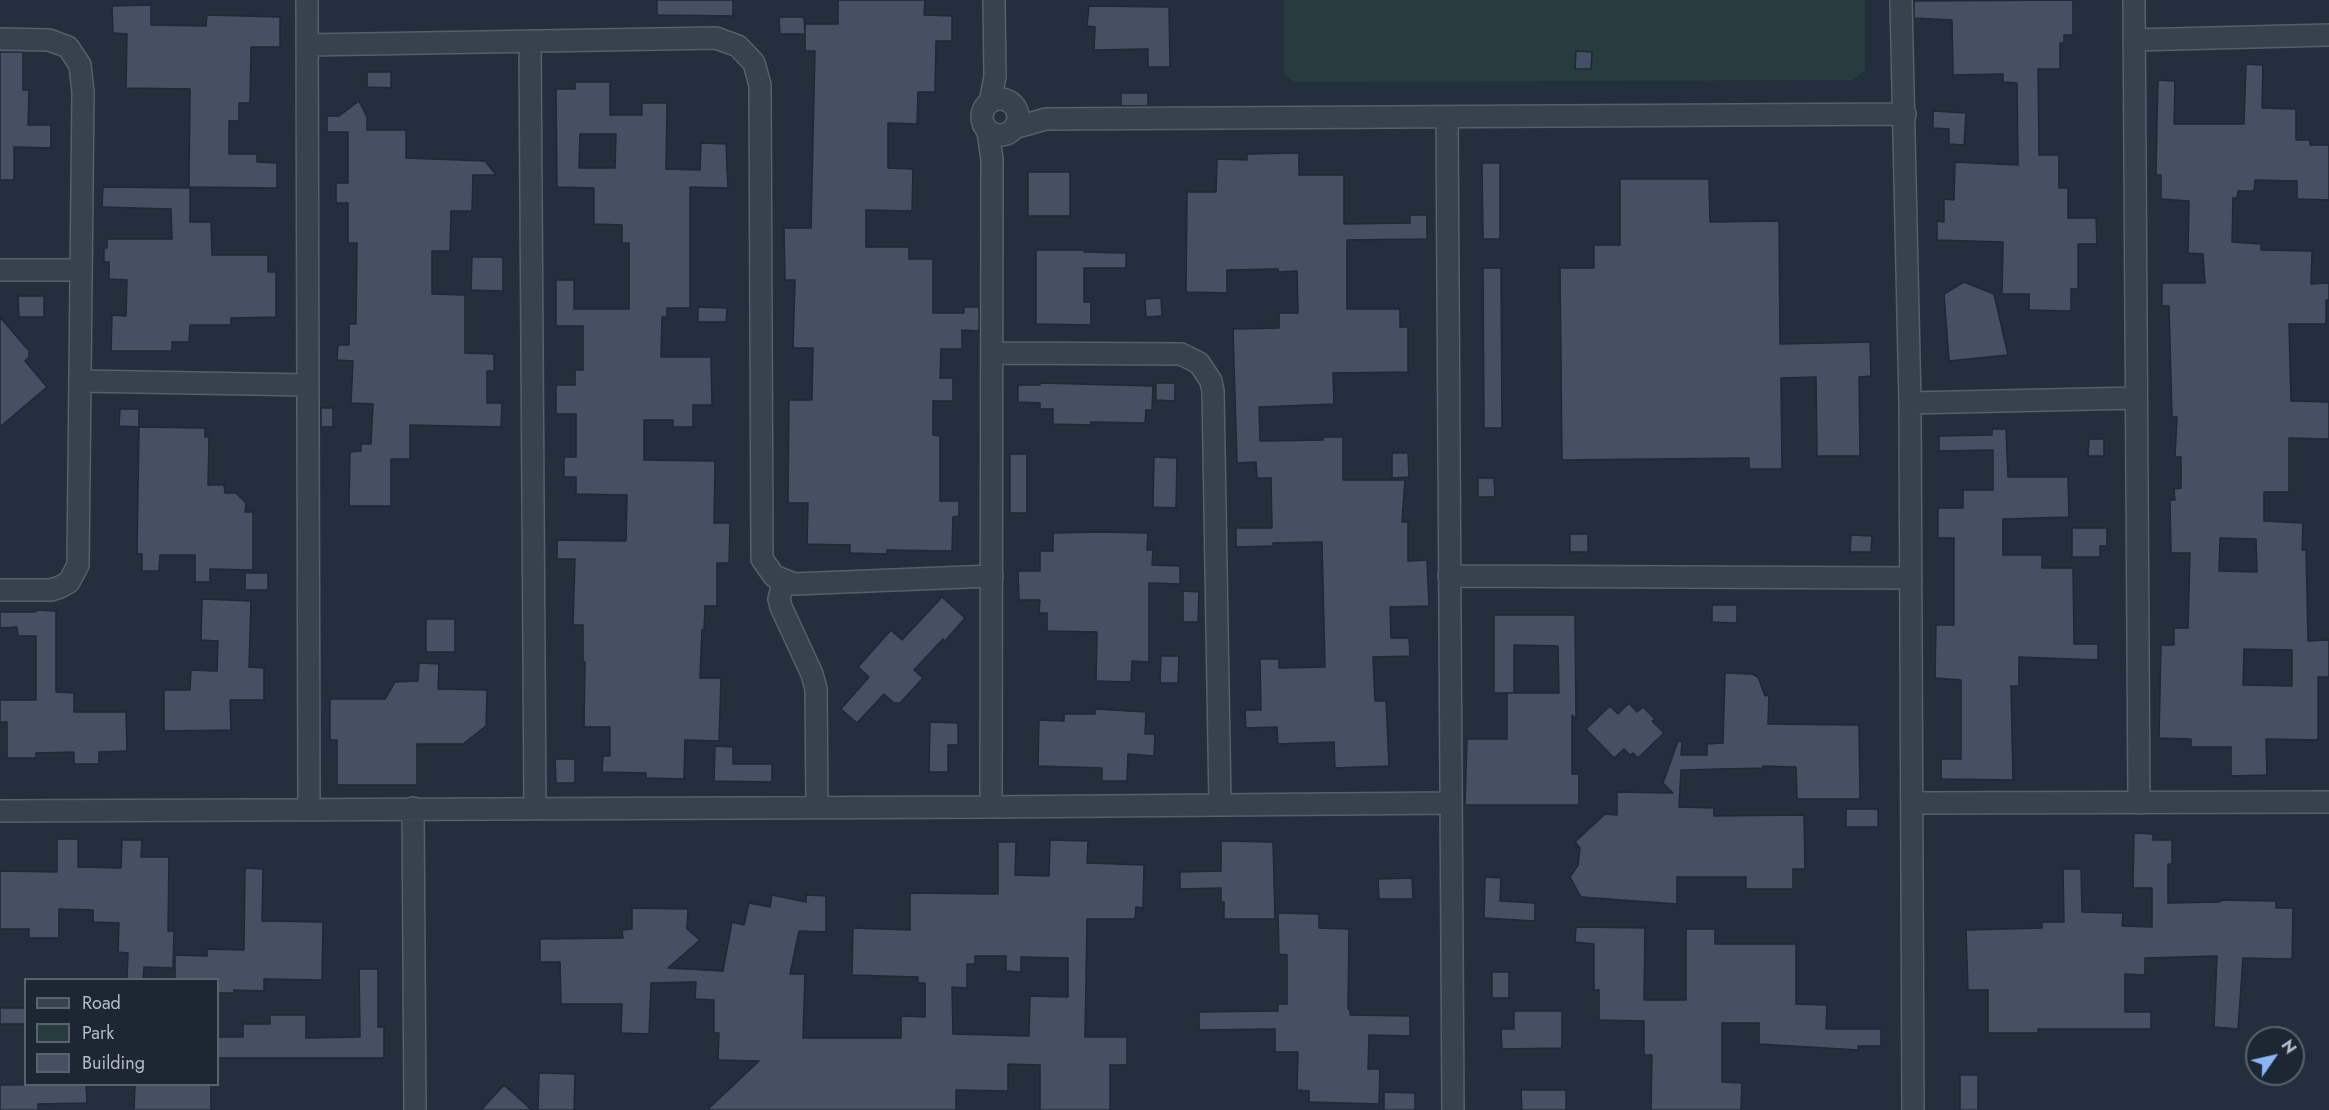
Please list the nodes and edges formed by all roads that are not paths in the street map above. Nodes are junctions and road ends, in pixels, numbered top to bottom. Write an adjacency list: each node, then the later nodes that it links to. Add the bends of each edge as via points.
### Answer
1 (307, 0): 9 (street)
2 (994, 0): 12 (street, via 995,77)
3 (1901, 0): 10 (street)
4 (2134, 0): 7 (street)
5 (2329, 35): 7 (street)
6 (0, 39): 14 (street, via 59,42 80,65)
7 (2134, 40): 18 (street)
8 (530, 41): 9 (street); 23 (street, via 716,38 738,46 754,63 760,85 760,548 767,568); 33 (street)
9 (307, 45): 17 (street)
10 (1905, 114): 11 (street); 19 (street)
11 (1447, 117): 12 (street); 21 (street)
12 (1003, 118): 15 (street, via 992,159)
13 (0, 270): 14 (street)
14 (81, 270): 16 (street)
15 (992, 353): 20 (street); 29 (street, via 1181,354 1199,363 1211,381)
16 (81, 381): 17 (street); 24 (street, via 78,565 69,582 51,590)
17 (308, 385): 34 (street)
18 (2136, 398): 19 (street); 28 (street)
19 (1910, 403): 22 (street)
20 (992, 576): 23 (street); 31 (street)
21 (1449, 576): 22 (street); 26 (street)
22 (1911, 578): 27 (street)
23 (783, 582): 30 (street, via 781,607 816,689)
24 (0, 590)
25 (2329, 802): 28 (street)
26 (1451, 803): 29 (street); 37 (street)
27 (1912, 803): 28 (street); 38 (street)
28 (2139, 803)
29 (1220, 804): 31 (street)
30 (818, 807): 31 (street); 33 (street)
31 (991, 807)
32 (413, 808): 33 (street); 34 (street); 36 (street)
33 (535, 808)
34 (309, 809): 35 (street)
35 (0, 811)
36 (416, 1110)
37 (1452, 1110)
38 (1913, 1110)

